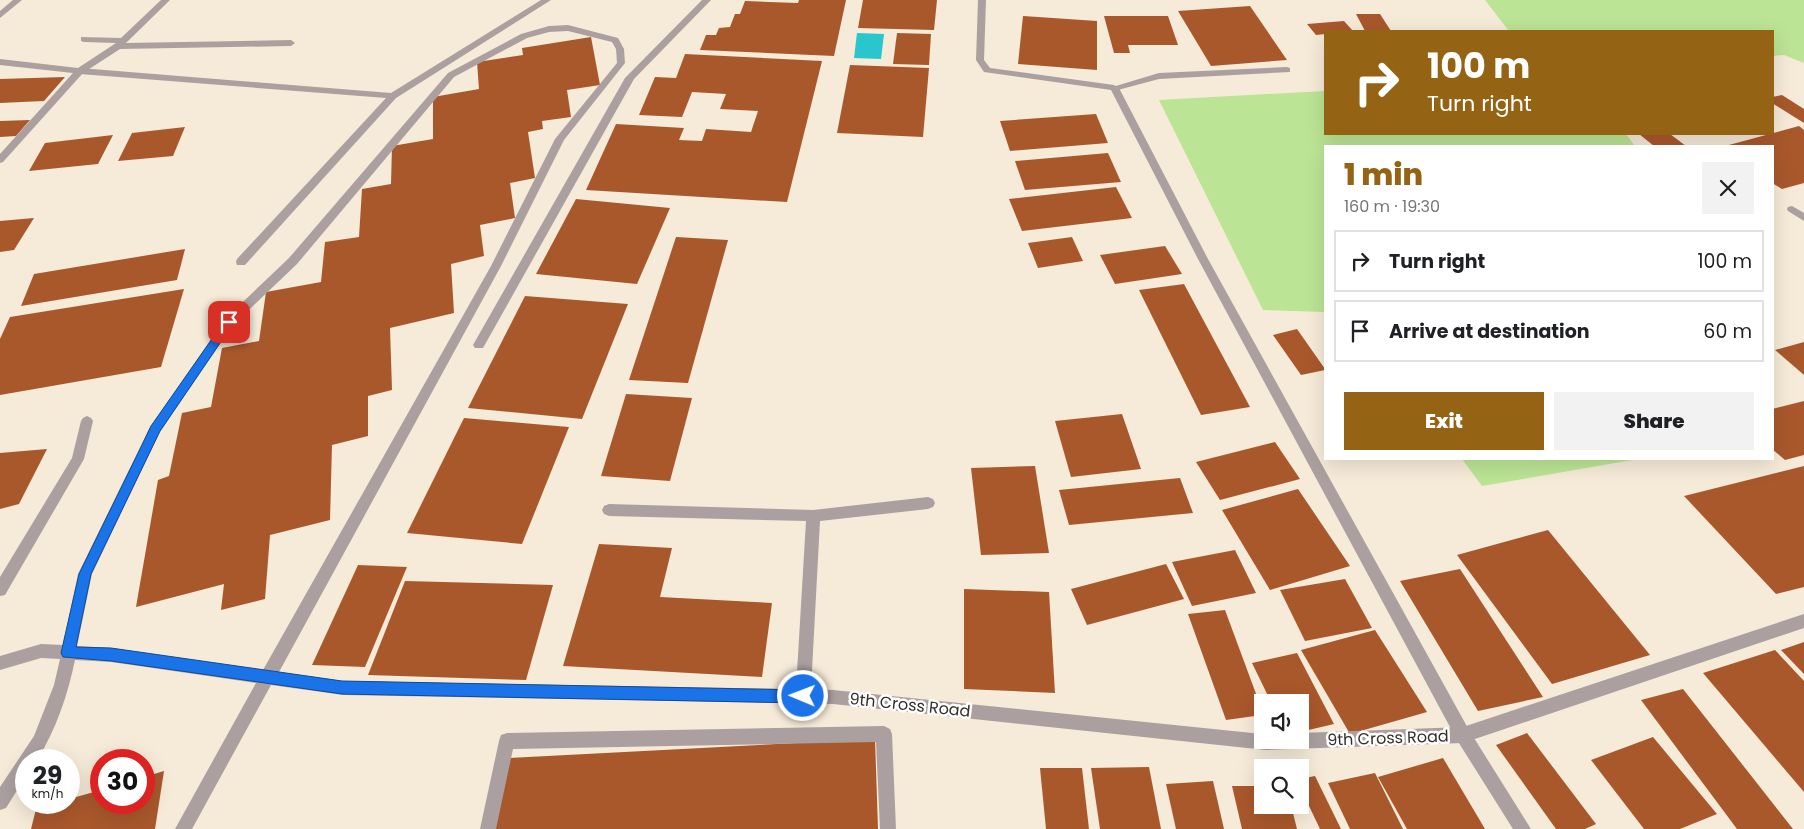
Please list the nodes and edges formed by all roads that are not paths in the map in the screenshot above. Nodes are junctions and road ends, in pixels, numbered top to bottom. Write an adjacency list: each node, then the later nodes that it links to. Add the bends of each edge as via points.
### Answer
1 (18, 0): 6 (street)
2 (166, 0): 8 (street)
3 (547, 0): 14 (street)
4 (707, 0): 19 (street, via 630,78)
5 (982, 0): 13 (street, via 980,60 987,70)
6 (0, 15)
7 (84, 40): 8 (street)
8 (120, 43): 9 (street); 12 (street)
9 (291, 43)
10 (0, 62): 12 (street)
11 (1287, 70): 13 (street, via 1159,76)
12 (80, 71): 14 (street); 15 (street)
13 (1114, 88): 30 (street, via 1208,268)
14 (393, 96): 18 (street)
15 (2, 155)
16 (1792, 209): 17 (street)
17 (1804, 218)
18 (241, 262)
19 (479, 345)
20 (87, 421): 24 (street, via 78,459)
21 (928, 503): 23 (street)
22 (610, 510): 23 (street)
23 (813, 516): 29 (street)
24 (0, 590)
25 (1804, 621): 30 (street, 9th Cross Road)
26 (68, 653): 27 (street, 9th Cross Road, via 41,652); 28 (street, 9th Cross Road, via 111,655); 28 (street, via 85,574 143,454 156,429 229,322 293,261 451,75 524,36 549,29 568,28 615,40 620,49 620,63 560,140 496,266); 31 (street, via 62,685)
27 (0, 663)
28 (267, 677): 29 (street, 9th Cross Road, via 342,688); 34 (street)
29 (803, 696): 30 (street, 9th Cross Road, via 1266,742)
30 (1463, 736): 37 (street)
31 (35, 749)
32 (15, 779): 33 (street)
33 (0, 802)
34 (183, 829)
35 (488, 829): 36 (street, via 507,742 884,734)
36 (888, 829)
37 (1523, 829)

